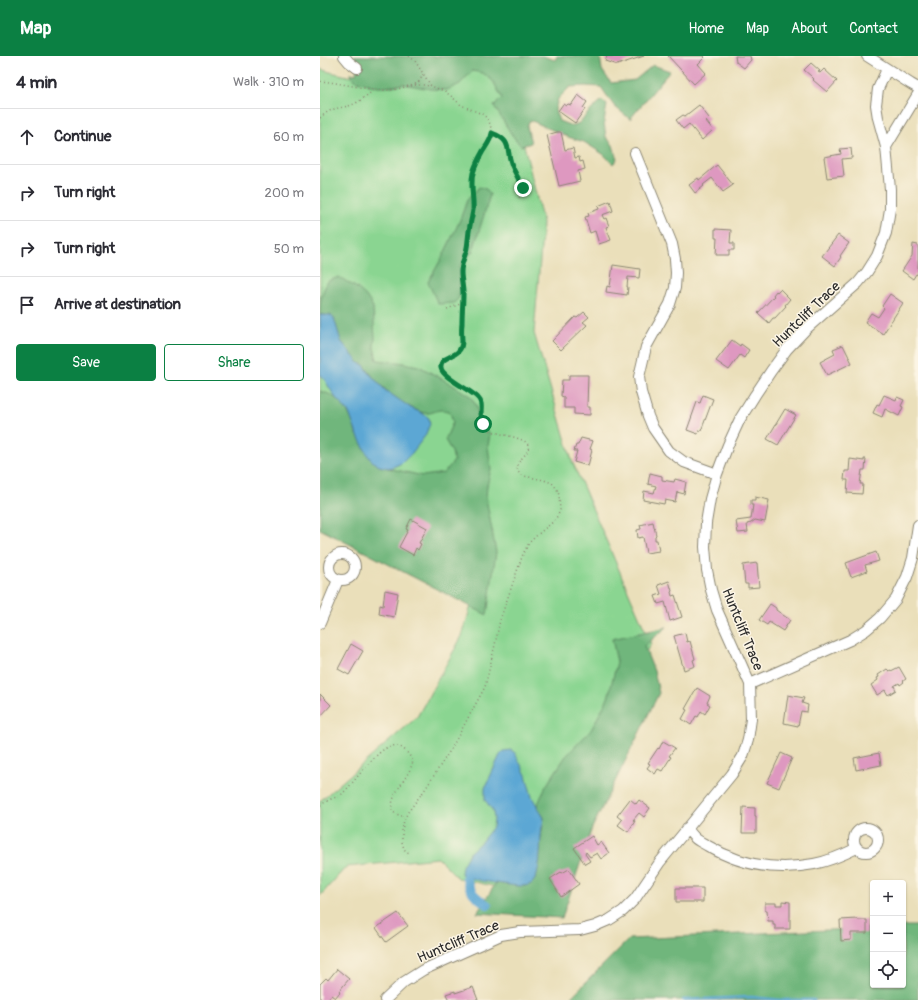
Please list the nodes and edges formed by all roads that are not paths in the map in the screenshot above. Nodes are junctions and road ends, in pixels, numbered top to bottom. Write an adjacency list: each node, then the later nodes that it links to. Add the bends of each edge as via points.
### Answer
1 (344, 56): 3 (street)
2 (867, 56): 4 (street)
3 (357, 68)
4 (887, 69): 5 (street); 7 (street, Huntcliff Trace, via 878,89 876,105)
5 (918, 88)
6 (918, 94): 7 (street)
7 (886, 147): 9 (street, Huntcliff Trace, via 890,209 886,234 876,256 858,283 806,329 770,371 740,419)
8 (635, 153): 9 (street, via 672,244 676,274 670,304 646,347 639,377 644,404 653,428 669,451 684,462)
9 (717, 474): 13 (street, Huntcliff Trace, via 706,523 707,570 717,610)
10 (918, 525): 13 (street, via 907,578 896,599 880,618 850,640)
11 (338, 580): 12 (street)
12 (320, 623)
13 (750, 684): 14 (street, Huntcliff Trace, via 751,719 743,756 732,774)
14 (687, 828): 15 (street, via 695,838 719,853 743,862 766,866 792,867 814,864); 16 (street, Huntcliff Trace, via 635,899 609,920 580,930 501,935 423,970 404,982)
15 (857, 848)
16 (385, 1000)

